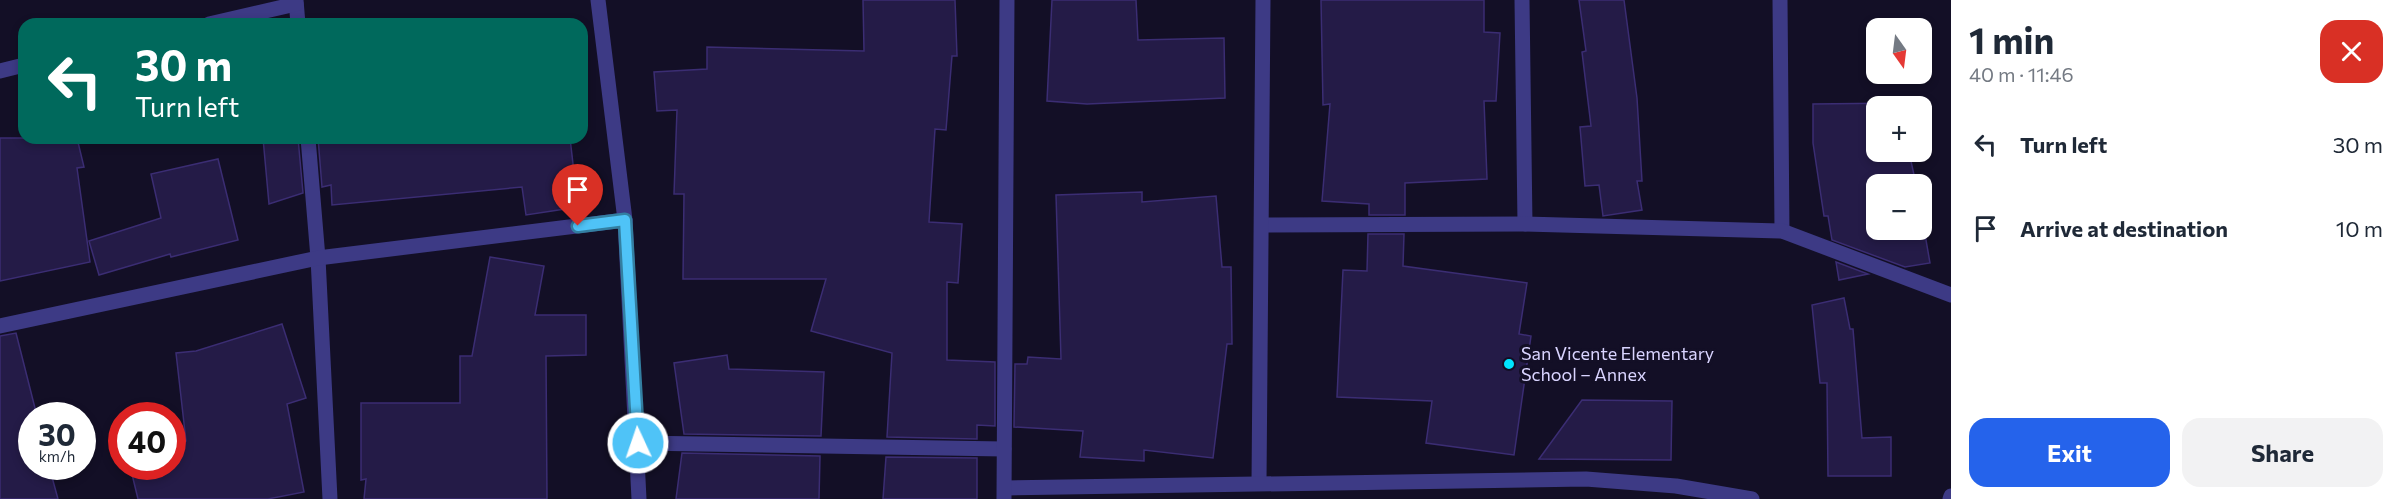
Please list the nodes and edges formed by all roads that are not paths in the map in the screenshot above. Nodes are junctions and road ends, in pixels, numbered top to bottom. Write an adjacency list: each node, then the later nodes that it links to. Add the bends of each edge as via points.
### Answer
1 (598, 0): 12 (street)
2 (1007, 0): 20 (street)
3 (1263, 0): 14 (street)
4 (1522, 0): 13 (street)
5 (1780, 0): 15 (street)
6 (296, 2): 7 (street); 8 (street)
7 (233, 18)
8 (297, 18)
9 (18, 66): 10 (street)
10 (0, 71)
11 (308, 144): 16 (street)
12 (625, 220): 16 (street); 19 (street)
13 (1526, 224): 14 (street); 15 (street)
14 (1262, 225): 21 (street)
15 (1782, 231): 17 (street)
16 (318, 258): 18 (street); 23 (street)
17 (1951, 295)
18 (0, 326)
19 (638, 443): 20 (street); 24 (street)
20 (1004, 449): 22 (street)
21 (1259, 483): 22 (street); 25 (street, via 1586,479 1676,486)
22 (1005, 494)
23 (330, 499)
24 (639, 499)
25 (1752, 499)

